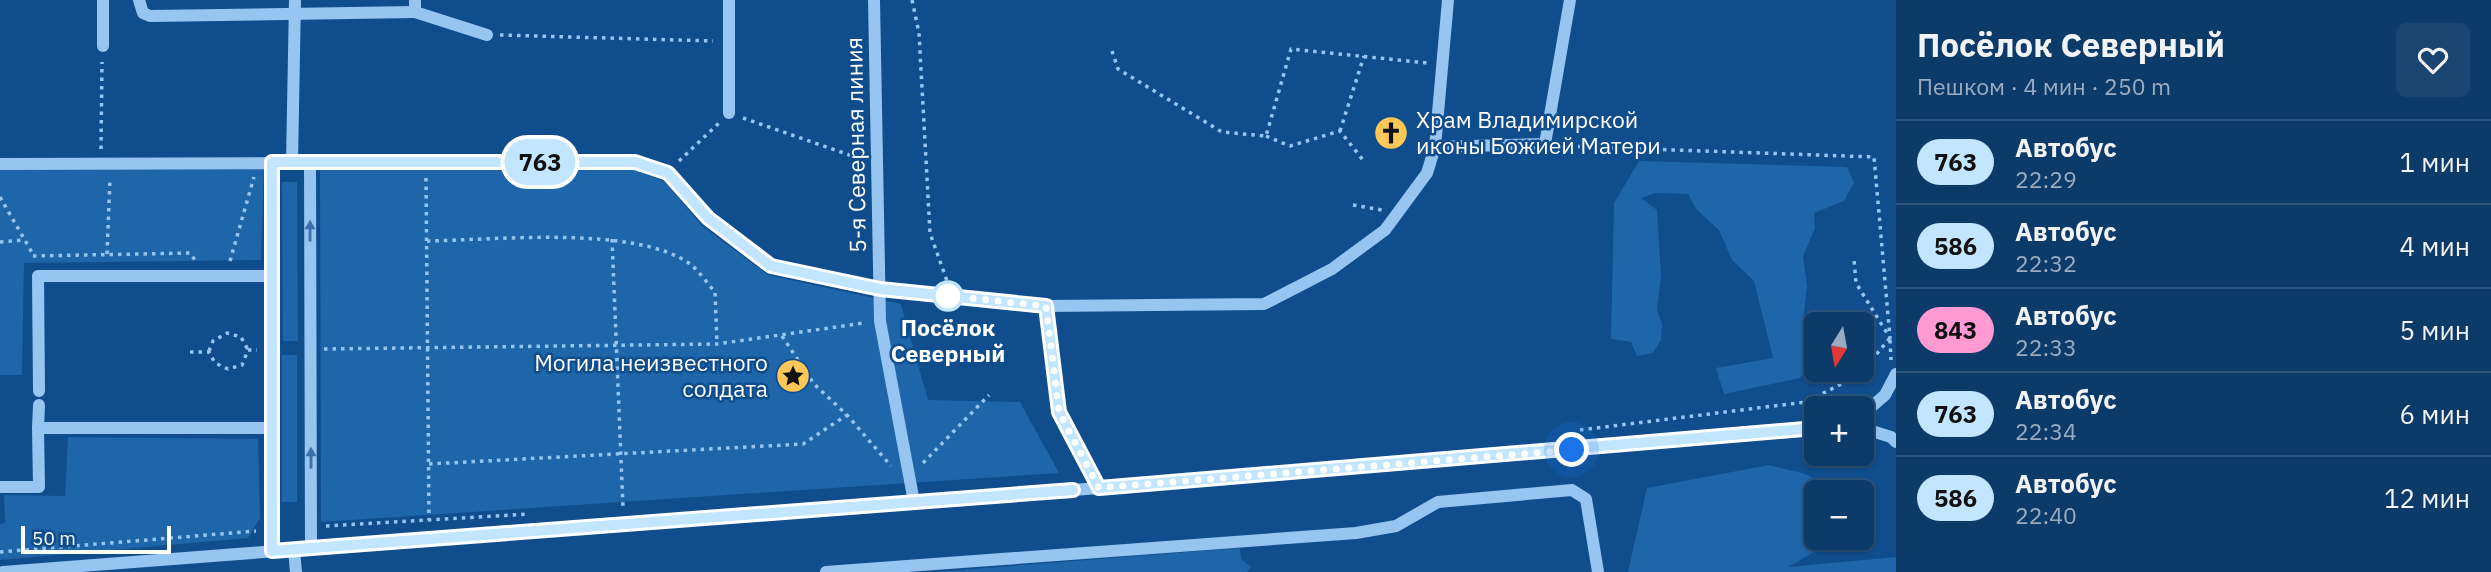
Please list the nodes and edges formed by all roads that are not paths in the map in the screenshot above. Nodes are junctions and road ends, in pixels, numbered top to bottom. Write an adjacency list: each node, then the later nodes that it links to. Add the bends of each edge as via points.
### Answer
1 (103, 0): 11 (street)
2 (139, 0): 9 (street, via 143,13 150,16)
3 (295, 0): 9 (street)
4 (729, 0): 12 (street)
5 (874, 0): 19 (street, 5-я Северная линия)
6 (1448, 0): 13 (street)
7 (1570, 0): 13 (street, via 1545,144)
8 (415, 6): 9 (street); 10 (street)
9 (295, 15): 15 (street)
10 (487, 35)
11 (103, 46)
12 (729, 113)
13 (1436, 147): 20 (street, via 1427,173 1385,230 1332,269 1264,304)
14 (265, 162): 15 (street); 17 (street); 18 (street)
15 (292, 162): 16 (street)
16 (310, 162): 19 (street, via 635,162 668,173 708,218 771,266); 33 (street, one-way to 16)
17 (0, 164)
18 (272, 276): 22 (street, via 38,276); 26 (street)
19 (880, 289): 20 (street); 32 (street, 5-я Северная линия, via 880,321)
20 (1046, 306): 31 (street, via 1059,412)
21 (1896, 374): 24 (street)
22 (38, 391)
23 (39, 405): 25 (street)
24 (1874, 405)
25 (38, 428): 26 (street); 30 (street, via 39,487)
26 (272, 428): 35 (street)
27 (1804, 429): 31 (street)
28 (1874, 432): 29 (street)
29 (1896, 442)
30 (0, 487)
31 (1099, 488): 32 (street)
32 (914, 502): 33 (street)
33 (311, 549): 34 (street)
34 (294, 550): 35 (street); 37 (street)
35 (272, 551): 36 (street)
36 (3, 572)
37 (296, 572)
38 (826, 572): 39 (street, via 1356,533 1396,526 1438,502 1573,490 1586,499)
39 (1598, 572)

